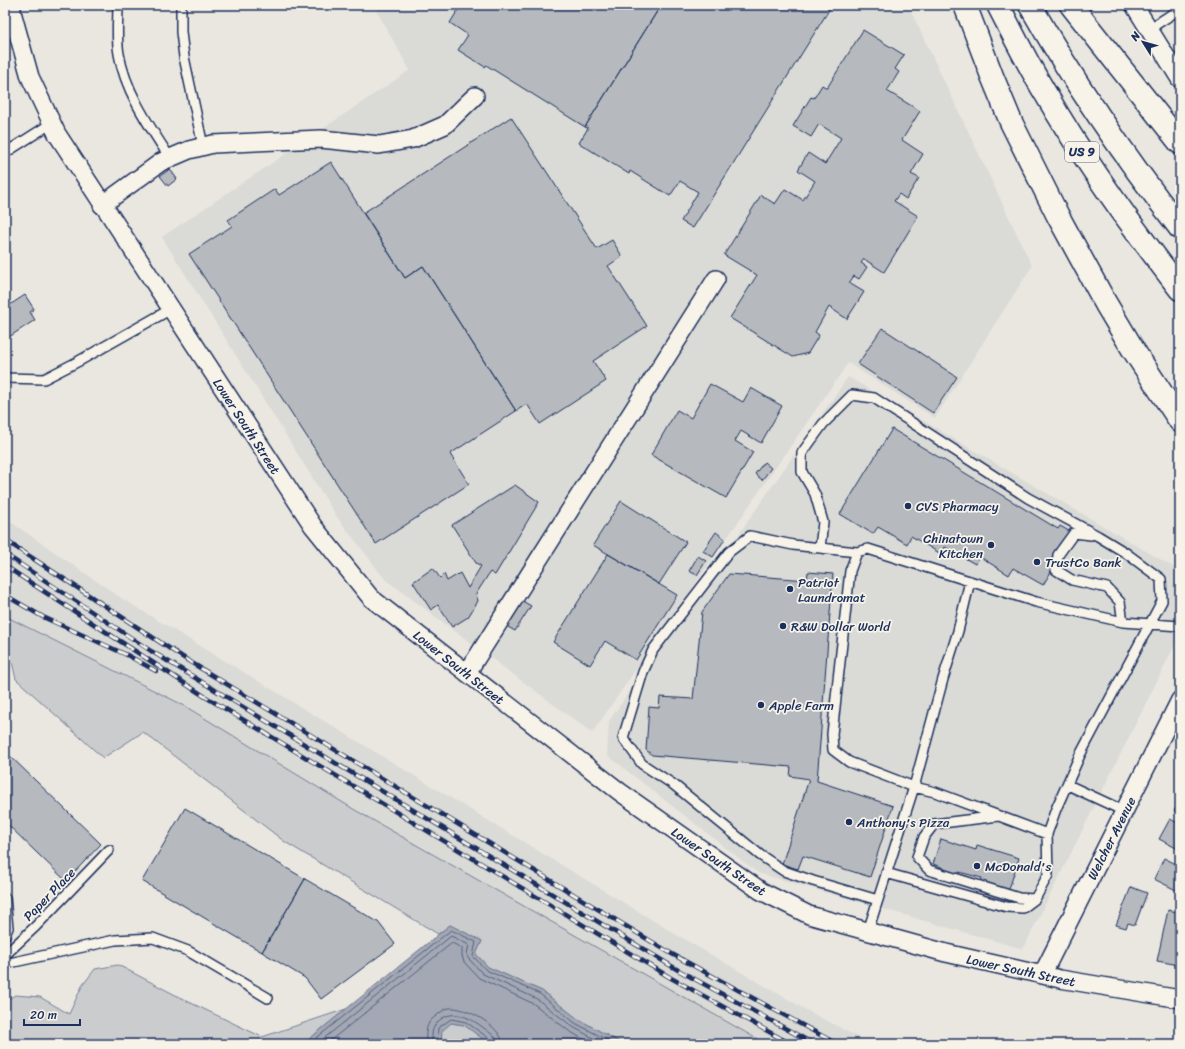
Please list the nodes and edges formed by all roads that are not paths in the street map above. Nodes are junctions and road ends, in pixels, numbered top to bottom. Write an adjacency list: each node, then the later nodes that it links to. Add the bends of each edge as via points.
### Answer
1 (12, 5): 13 (street, Lower South Street, via 30,77)
2 (118, 5): 17 (lane, via 117,44 122,70 141,113)
3 (181, 5): 15 (lane, via 184,57)
4 (965, 5): 24 (highway, via 1011,122 1058,216 1106,304)
5 (998, 5): 21 (highway, US 9, via 1046,96 1074,140 1134,228)
6 (1030, 5): 19 (highway, US 9, via 1070,73 1136,170)
7 (1071, 5): 14 (highway)
8 (1134, 5): 10 (street)
9 (1180, 9): 10 (lane)
10 (1149, 29): 11 (street)
11 (1180, 79)
12 (474, 96): 15 (street, via 445,125 413,139 379,145 321,139)
13 (52, 123): 16 (lane); 18 (street, Lower South Street)
14 (1180, 142)
15 (203, 146): 17 (street)
16 (5, 153)
17 (170, 158): 18 (street)
18 (102, 205): 22 (street, Lower South Street)
19 (1180, 228)
20 (716, 279): 32 (street)
21 (1180, 289)
22 (171, 309): 23 (lane, via 79,362 44,379); 32 (street, Lower South Street, via 313,526 371,598)
23 (5, 378)
24 (1180, 421)
25 (1098, 536): 26 (lane, via 1028,498 874,398 852,395 823,424 802,453 802,472 815,494 823,522); 29 (lane, via 1074,533 1058,554 1056,570 1072,580 1107,588 1120,602); 30 (lane, via 1161,579 1162,601)
26 (820, 548): 27 (lane); 43 (lane, via 750,536 729,552 653,650 643,672 623,738 642,764 674,785 760,855 784,870 812,881)
27 (856, 552): 28 (lane, via 868,549); 35 (lane, via 850,571 832,734 833,750 849,762)
28 (970, 581): 29 (lane, via 1036,602); 35 (lane)
29 (1123, 622): 30 (lane)
30 (1150, 624): 31 (lane); 34 (lane, via 1080,755)
31 (1180, 626)
32 (467, 673): 44 (street, Lower South Street, via 620,792 761,891 809,915)
33 (1180, 700): 36 (street, Welcher Avenue)
34 (1068, 785): 36 (lane); 38 (lane)
35 (914, 787): 37 (lane); 40 (lane)
36 (1124, 811): 48 (street, Welcher Avenue)
37 (1000, 816): 38 (lane); 42 (lane, via 934,824 924,837 917,857 929,870 1019,898)
38 (1047, 834): 42 (lane, via 1048,875)
39 (109, 850): 46 (lane, Paper Place, via 36,926)
40 (886, 873): 42 (lane, via 1007,907 1023,908); 43 (lane)
41 (5, 898): 45 (lane, via 8,928)
42 (1035, 899)
43 (878, 900): 44 (lane)
44 (868, 931): 48 (street, Lower South Street, via 946,953)
45 (5, 935)
46 (5, 954)
47 (5, 964): 49 (lane, via 115,940 153,938 188,951)
48 (1042, 975): 50 (street, Lower South Street)
49 (268, 998)
50 (1180, 999)

